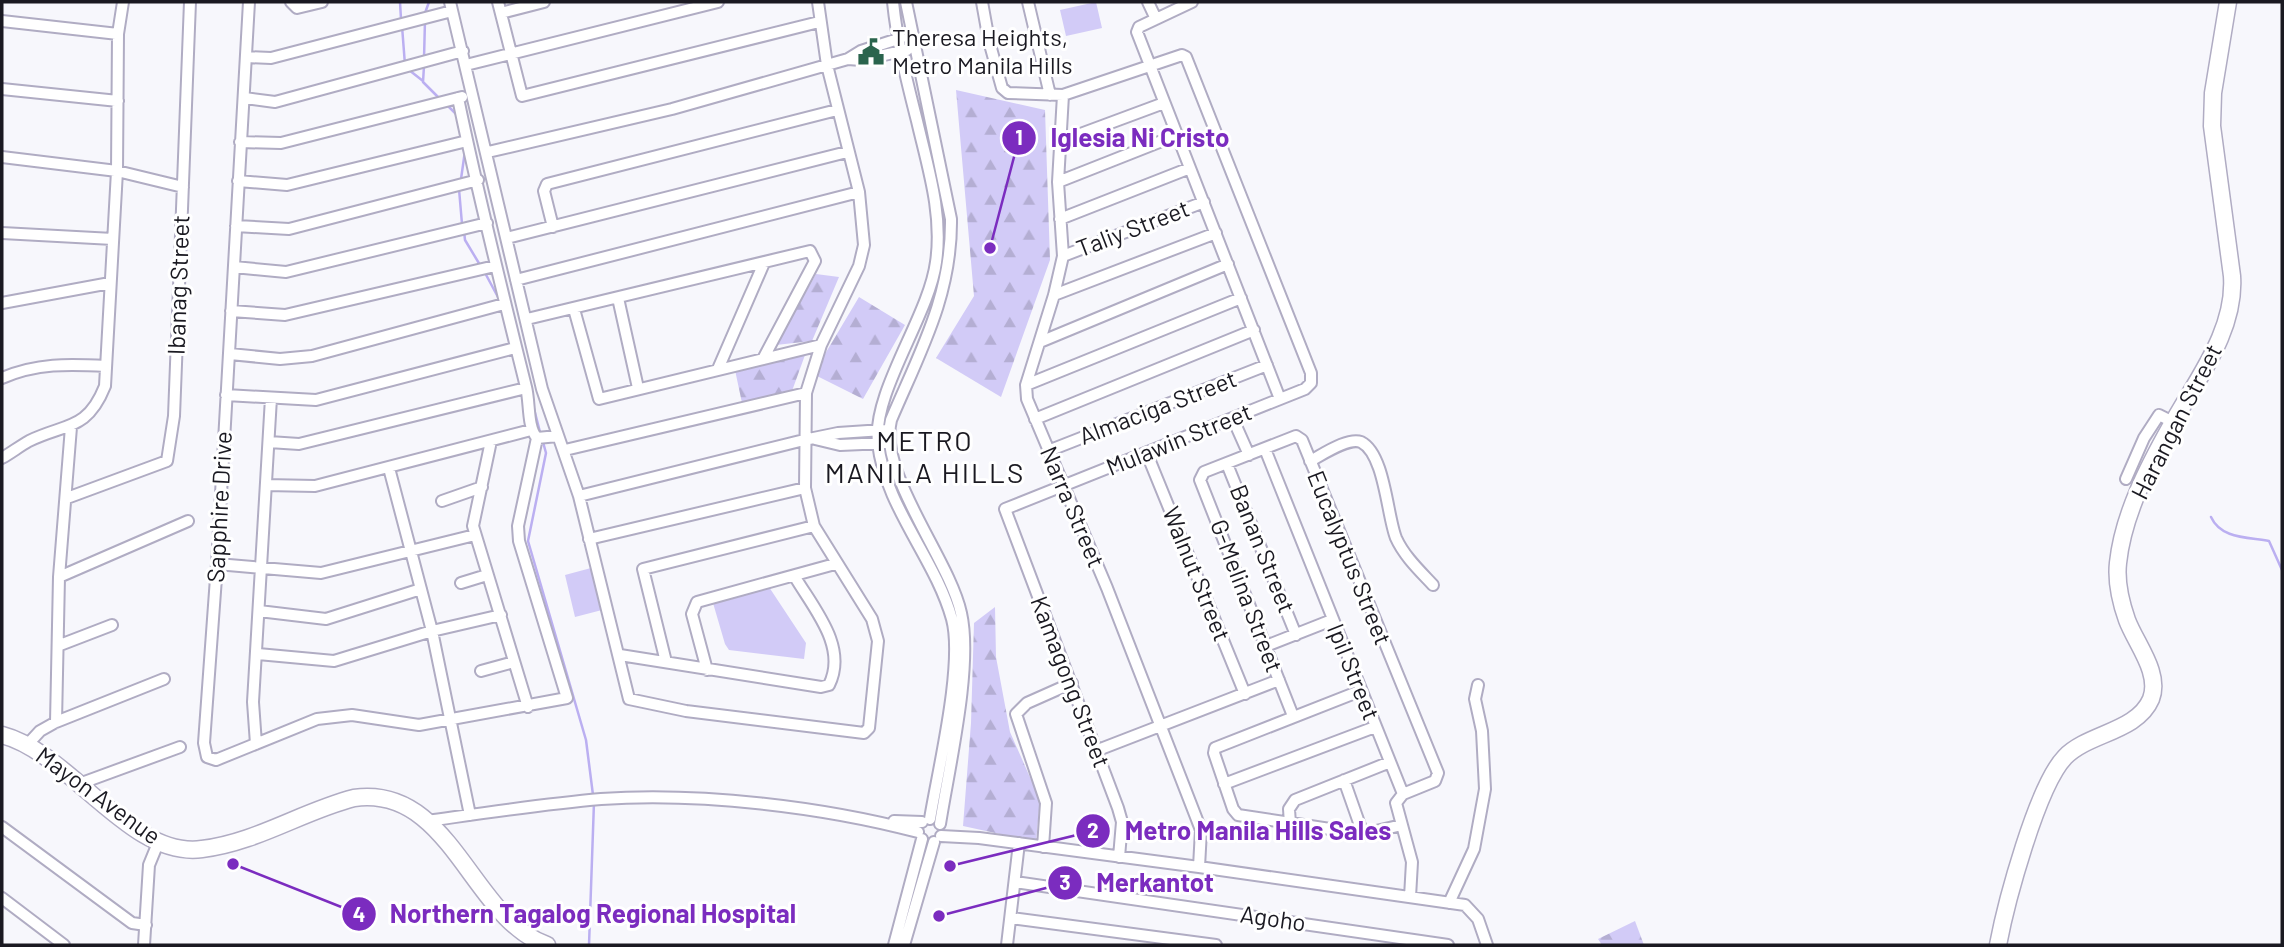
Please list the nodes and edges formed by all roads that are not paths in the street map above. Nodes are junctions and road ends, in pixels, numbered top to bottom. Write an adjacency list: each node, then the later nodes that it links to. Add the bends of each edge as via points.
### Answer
1 (123, 2): 21 (street)
2 (190, 2): 54 (street, Ibanag Street)
3 (249, 2): 28 (street, Sapphire Drive)
4 (290, 2): 5 (street, via 297,8)
5 (322, 2)
6 (544, 2): 17 (street)
7 (718, 2): 27 (street)
8 (818, 2): 20 (street)
9 (892, 2): 23 (street)
10 (906, 2): 22 (street)
11 (982, 2): 35 (street, via 1003,90)
12 (1028, 2): 35 (street)
13 (1149, 2): 18 (street)
14 (1192, 2): 18 (street)
15 (2228, 2): 99 (main road, Harangan Street, via 2212,125 2232,298 2224,328)
16 (451, 6): 25 (street); 28 (street, via 271,58)
17 (500, 7): 27 (street)
18 (1156, 19): 32 (street, via 1137,29)
19 (2, 21): 21 (street)
20 (819, 22): 27 (street, via 522,96); 31 (street)
21 (118, 34): 39 (street)
22 (911, 36): 23 (street); 24 (street)
23 (897, 39): 26 (street); 29 (street)
24 (914, 48): 26 (street); 101 (street, via 947,190 951,248 944,292)
25 (463, 51): 30 (street); 37 (street, via 275,102)
26 (900, 51): 29 (street); 101 (street, via 932,184 938,236 929,292 882,408)
27 (512, 55): 30 (street)
28 (246, 57): 37 (street, Sapphire Drive)
29 (848, 59): 31 (street)
30 (466, 65): 34 (street)
31 (827, 65): 41 (street); 46 (street, via 672,109)
32 (1152, 68): 36 (street); 40 (street); 96 (street, Mulawin Street, via 1186,57 1303,351 1311,383)
33 (2, 89): 39 (street)
34 (471, 94): 38 (street); 46 (street)
35 (1050, 94): 36 (street)
36 (1063, 95): 45 (street)
37 (245, 98): 44 (street, Sapphire Drive)
38 (458, 98): 43 (street); 44 (street, via 281,144)
39 (117, 101): 50 (street)
40 (1164, 103): 42 (street); 45 (street)
41 (837, 110): 47 (street); 60 (street, via 547,184 544,191)
42 (1177, 135): 49 (street); 53 (street)
43 (467, 141): 51 (street); 52 (street, via 287,185)
44 (240, 142): 52 (street, Sapphire Drive)
45 (1059, 142): 53 (street)
46 (488, 152): 63 (street)
47 (848, 152): 55 (street); 60 (street)
48 (2, 157): 50 (street)
49 (1190, 168): 56 (street); 57 (street)
50 (117, 172): 54 (street); 64 (street)
51 (478, 180): 58 (street); 59 (street, via 289,229)
52 (239, 181): 59 (street, Sapphire Drive)
53 (1058, 182): 57 (street)
54 (183, 187): 124 (street, Ibanag Street, via 170,455 167,461)
55 (859, 192): 70 (street); 82 (street, via 862,255)
56 (1204, 202): 62 (street); 65 (street, Taliy Street)
57 (1060, 219): 65 (street)
58 (487, 223): 68 (street); 69 (street, via 286,272)
59 (236, 226): 69 (street, Sapphire Drive)
60 (553, 227): 63 (street)
61 (2, 233): 64 (street)
62 (1216, 233): 67 (street); 72 (street)
63 (507, 238): 70 (street)
64 (113, 239): 71 (street)
65 (1063, 257): 72 (street)
66 (764, 263): 73 (street); 85 (street, via 808,251 815,258); 88 (street)
67 (1228, 264): 74 (street); 81 (street)
68 (495, 266): 76 (street); 78 (street, via 285,315)
69 (234, 267): 78 (street, Sapphire Drive)
70 (516, 280): 79 (street)
71 (110, 283): 75 (street); 87 (street)
72 (1054, 295): 81 (street)
73 (618, 298): 77 (street); 92 (street)
74 (1241, 298): 80 (street); 90 (street)
75 (2, 303)
76 (504, 304): 83 (street); 84 (street, via 312,356 280,359)
77 (574, 309): 79 (street); 92 (street, via 599,399)
78 (231, 311): 84 (street, Sapphire Drive)
79 (527, 319): 103 (street)
80 (1254, 330): 86 (street); 97 (street)
81 (1040, 342): 90 (street)
82 (821, 345): 85 (street); 93 (street)
83 (515, 348): 91 (street); 95 (street, via 316,400)
84 (230, 354): 94 (street, Sapphire Drive)
85 (763, 359): 88 (street)
86 (1267, 365): 96 (street); 110 (street, Almaciga Street)
87 (106, 366): 89 (street, via 58,363); 100 (street, via 97,407)
88 (718, 369): 92 (street)
89 (2, 378)
90 (1026, 385): 97 (street, Narra Street)
91 (526, 388): 102 (street); 106 (street, via 299,444)
92 (638, 388)
93 (806, 393): 104 (street); 109 (street)
94 (226, 396): 95 (street); 132 (street, Sapphire Drive)
95 (271, 398): 106 (street)
96 (1280, 399): 98 (street, Mulawin Street)
97 (1035, 419): 110 (street, Narra Street)
98 (1234, 419): 111 (street, Mulawin Street); 112 (street)
99 (2173, 422): 118 (street, via 2159,415); 204 (main road, Harangan Street, via 2143,480 2118,563 2127,619 2152,674 2152,697 2131,721 2075,749 2050,776)
100 (71, 427): 113 (street, via 30,440); 124 (street)
101 (883, 430): 104 (street); 107 (street)
102 (534, 434): 103 (street); 105 (street); 161 (street, Sapphire Drive, via 519,541 568,694 563,701)
103 (558, 436): 109 (street)
104 (810, 439): 107 (street, via 840,445); 122 (street); 123 (street)
105 (491, 441): 116 (street); 121 (street)
106 (269, 442): 119 (street)
107 (883, 444): 182 (street, via 958,602 964,628 963,672)
108 (1265, 449): 112 (street, Eucalyptus Street); 114 (street, Eucalyptus Street, via 1298,436); 143 (street, Ipil Street)
109 (565, 450): 123 (street)
110 (1048, 451): 120 (street, Narra Street)
111 (1147, 454): 120 (street, Mulawin Street); 160 (street, Walnut Street)
112 (1249, 455): 115 (street, Eucalyptus Street)
113 (2, 458)
114 (1310, 461): 139 (street, via 1353,441 1368,448 1386,488 1396,540); 176 (street, Eucalyptus Street, via 1438,773 1437,779)
115 (1227, 464): 117 (street, Eucalyptus Street); 146 (street, Banan Street)
116 (389, 468): 119 (street, via 315,486); 131 (street)
117 (1201, 476): 148 (street, G-Melina Street)
118 (2126, 479)
119 (266, 485): 134 (street)
120 (1064, 486): 126 (street, Mulawin Street); 165 (street, Narra Street)
121 (482, 487): 125 (street); 129 (street)
122 (805, 488): 128 (street); 130 (street)
123 (579, 496): 130 (street)
124 (67, 498): 136 (street)
125 (442, 501)
126 (1005, 509): 157 (street, Kamagong Street)
127 (188, 521): 136 (street)
128 (814, 526): 133 (street); 152 (street, via 643,569)
129 (475, 535): 131 (street); 135 (street)
130 (589, 539): 150 (street)
131 (410, 550): 134 (street, via 321,573); 140 (street)
132 (217, 564): 134 (street); 169 (street, Sapphire Drive, via 204,743 211,760)
133 (835, 564): 137 (street); 150 (street, via 872,618 878,641 869,728 864,733 630,701)
134 (260, 568): 141 (street)
135 (487, 575): 138 (street); 142 (street)
136 (59, 577): 147 (street)
137 (795, 577): 153 (street, via 697,602 692,614); 153 (street, via 834,643 829,685)
138 (461, 583)
139 (1433, 585)
140 (421, 589): 141 (street, via 326,619); 145 (street)
141 (259, 611): 149 (street)
142 (501, 615): 145 (street); 151 (street)
143 (1332, 620): 146 (street); 159 (street, Ipil Street)
144 (112, 625): 147 (street)
145 (432, 631): 149 (street, via 334,662); 163 (street)
146 (1296, 635): 148 (street)
147 (60, 645): 164 (street)
148 (1266, 646): 156 (street, G-Melina Street)
149 (258, 654): 169 (street, via 253,702)
150 (620, 655): 152 (street)
151 (514, 662): 154 (street); 161 (street)
152 (666, 662): 153 (street)
153 (707, 670)
154 (481, 671)
155 (164, 679): 164 (street)
156 (1279, 680): 160 (street); 162 (street, G-Melina Street)
157 (1072, 683): 171 (street, Kamagong Street); 186 (street, via 1027,703 1016,714 1046,803)
158 (1478, 685): 192 (street, via 1475,699 1485,789 1474,849)
159 (1360, 691): 162 (street); 166 (street, Ipil Street)
160 (1245, 694): 165 (street)
161 (528, 707): 163 (street, Sapphire Drive)
162 (1293, 716): 175 (street, via 1215,748)
163 (451, 719): 169 (street, Sapphire Drive, via 419,724 352,715 317,719); 177 (street)
164 (56, 722): 168 (street)
165 (1161, 727): 171 (street); 188 (street, Narra Street, via 1201,830)
166 (1375, 727): 172 (street, Ipil Street); 175 (street)
167 (2, 735): 168 (main road, Mayon Avenue)
168 (28, 744): 174 (main road, Mayon Avenue)
169 (256, 744)
170 (180, 747): 174 (street)
171 (1098, 750): 187 (street, Kamagong Street, via 1122,822)
172 (1390, 762): 173 (street); 176 (street, Ipil Street)
173 (1344, 780): 179 (street, via 1293,802); 183 (street)
174 (79, 784): 184 (main road, Mayon Avenue)
175 (1224, 785): 179 (street, via 1238,816)
176 (1403, 794): 180 (street, Ipil Street, via 1396,803)
177 (470, 815): 178 (street); 182 (street, via 602,799 700,799)
178 (426, 821): 184 (main road, Mayon Avenue, via 395,803 360,797 219,846 182,850); 197 (main road, Mayon Avenue, via 513,924)
179 (1290, 824): 183 (street)
180 (1402, 825): 183 (street); 190 (street, Ipil Street, via 1412,862)
181 (2, 827): 194 (street, via 132,923)
182 (931, 830): 185 (street); 198 (street); 199 (street)
183 (1363, 834)
184 (158, 843): 194 (street, via 149,865)
185 (1019, 843): 186 (street); 189 (street)
186 (1043, 847): 187 (street)
187 (1119, 857): 188 (street)
188 (1199, 867): 190 (street)
189 (1014, 882): 193 (street); 202 (street, Agoho)
190 (1410, 897): 192 (street)
191 (2, 898): 195 (street)
192 (1449, 903): 203 (street, via 1465,905 1478,919)
193 (1011, 918): 200 (street); 201 (street)
194 (146, 925): 196 (street)
195 (64, 945)
196 (144, 945)
197 (547, 945)
198 (894, 945)
199 (904, 945)
200 (1007, 945)
201 (1216, 945)
202 (1448, 945)
203 (1487, 945)
204 (1998, 945)

